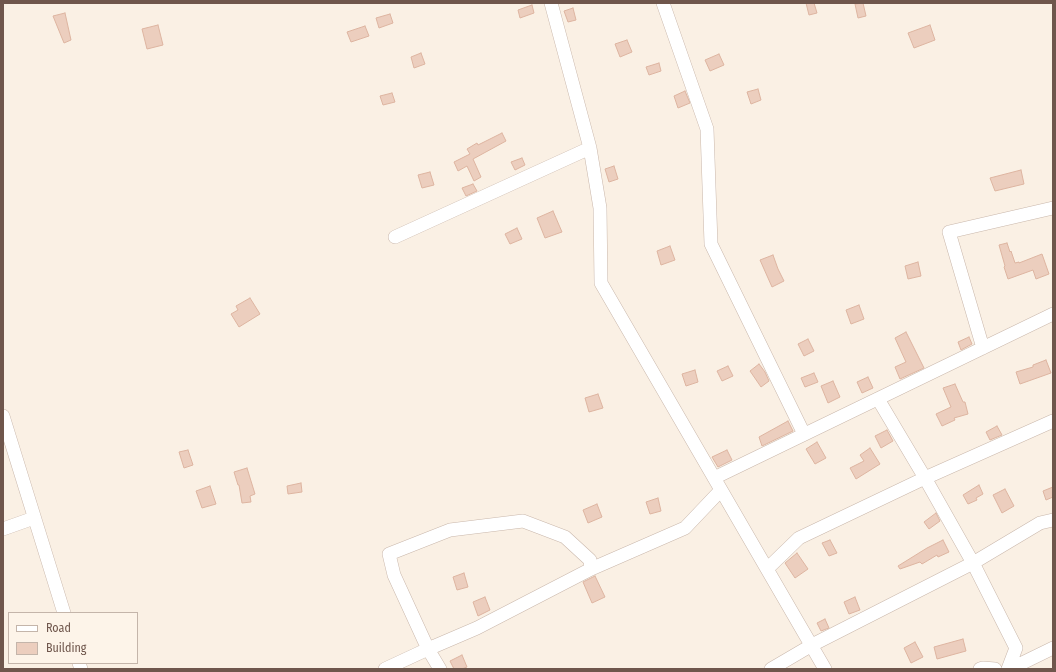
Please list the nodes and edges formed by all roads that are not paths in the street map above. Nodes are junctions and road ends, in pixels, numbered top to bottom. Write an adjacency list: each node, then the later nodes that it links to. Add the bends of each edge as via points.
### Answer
1 (550, 3): 3 (street)
2 (663, 3): 11 (street, via 707,129 711,244)
3 (590, 148): 5 (street); 12 (street, via 600,208 600,283)
4 (1053, 208): 7 (street, via 948,232)
5 (395, 237)
6 (1053, 314): 7 (street)
7 (983, 348): 8 (street)
8 (878, 399): 11 (street); 13 (street)
9 (3, 416): 15 (street)
10 (1053, 421): 13 (street)
11 (804, 434): 12 (street)
12 (714, 478): 14 (street)
13 (926, 478): 18 (street); 20 (street, via 799,538)
14 (721, 490): 19 (street, via 685,528); 20 (street)
15 (34, 518): 17 (street); 21 (street)
16 (1053, 520): 18 (street, via 1040,523)
17 (3, 529)
18 (973, 563): 22 (street); 31 (street, via 1016,648)
19 (592, 569): 24 (street, via 477,628); 24 (street, via 590,560 564,537 523,521 450,530 389,554 394,575)
20 (767, 569): 22 (street)
21 (64, 612)
22 (812, 645): 27 (street); 28 (street)
23 (1053, 648): 31 (street)
24 (428, 649): 25 (street); 26 (street)
25 (385, 669)
26 (440, 669)
27 (770, 669)
28 (825, 669)
29 (980, 669): 30 (street)
30 (995, 669)
31 (1009, 669)

